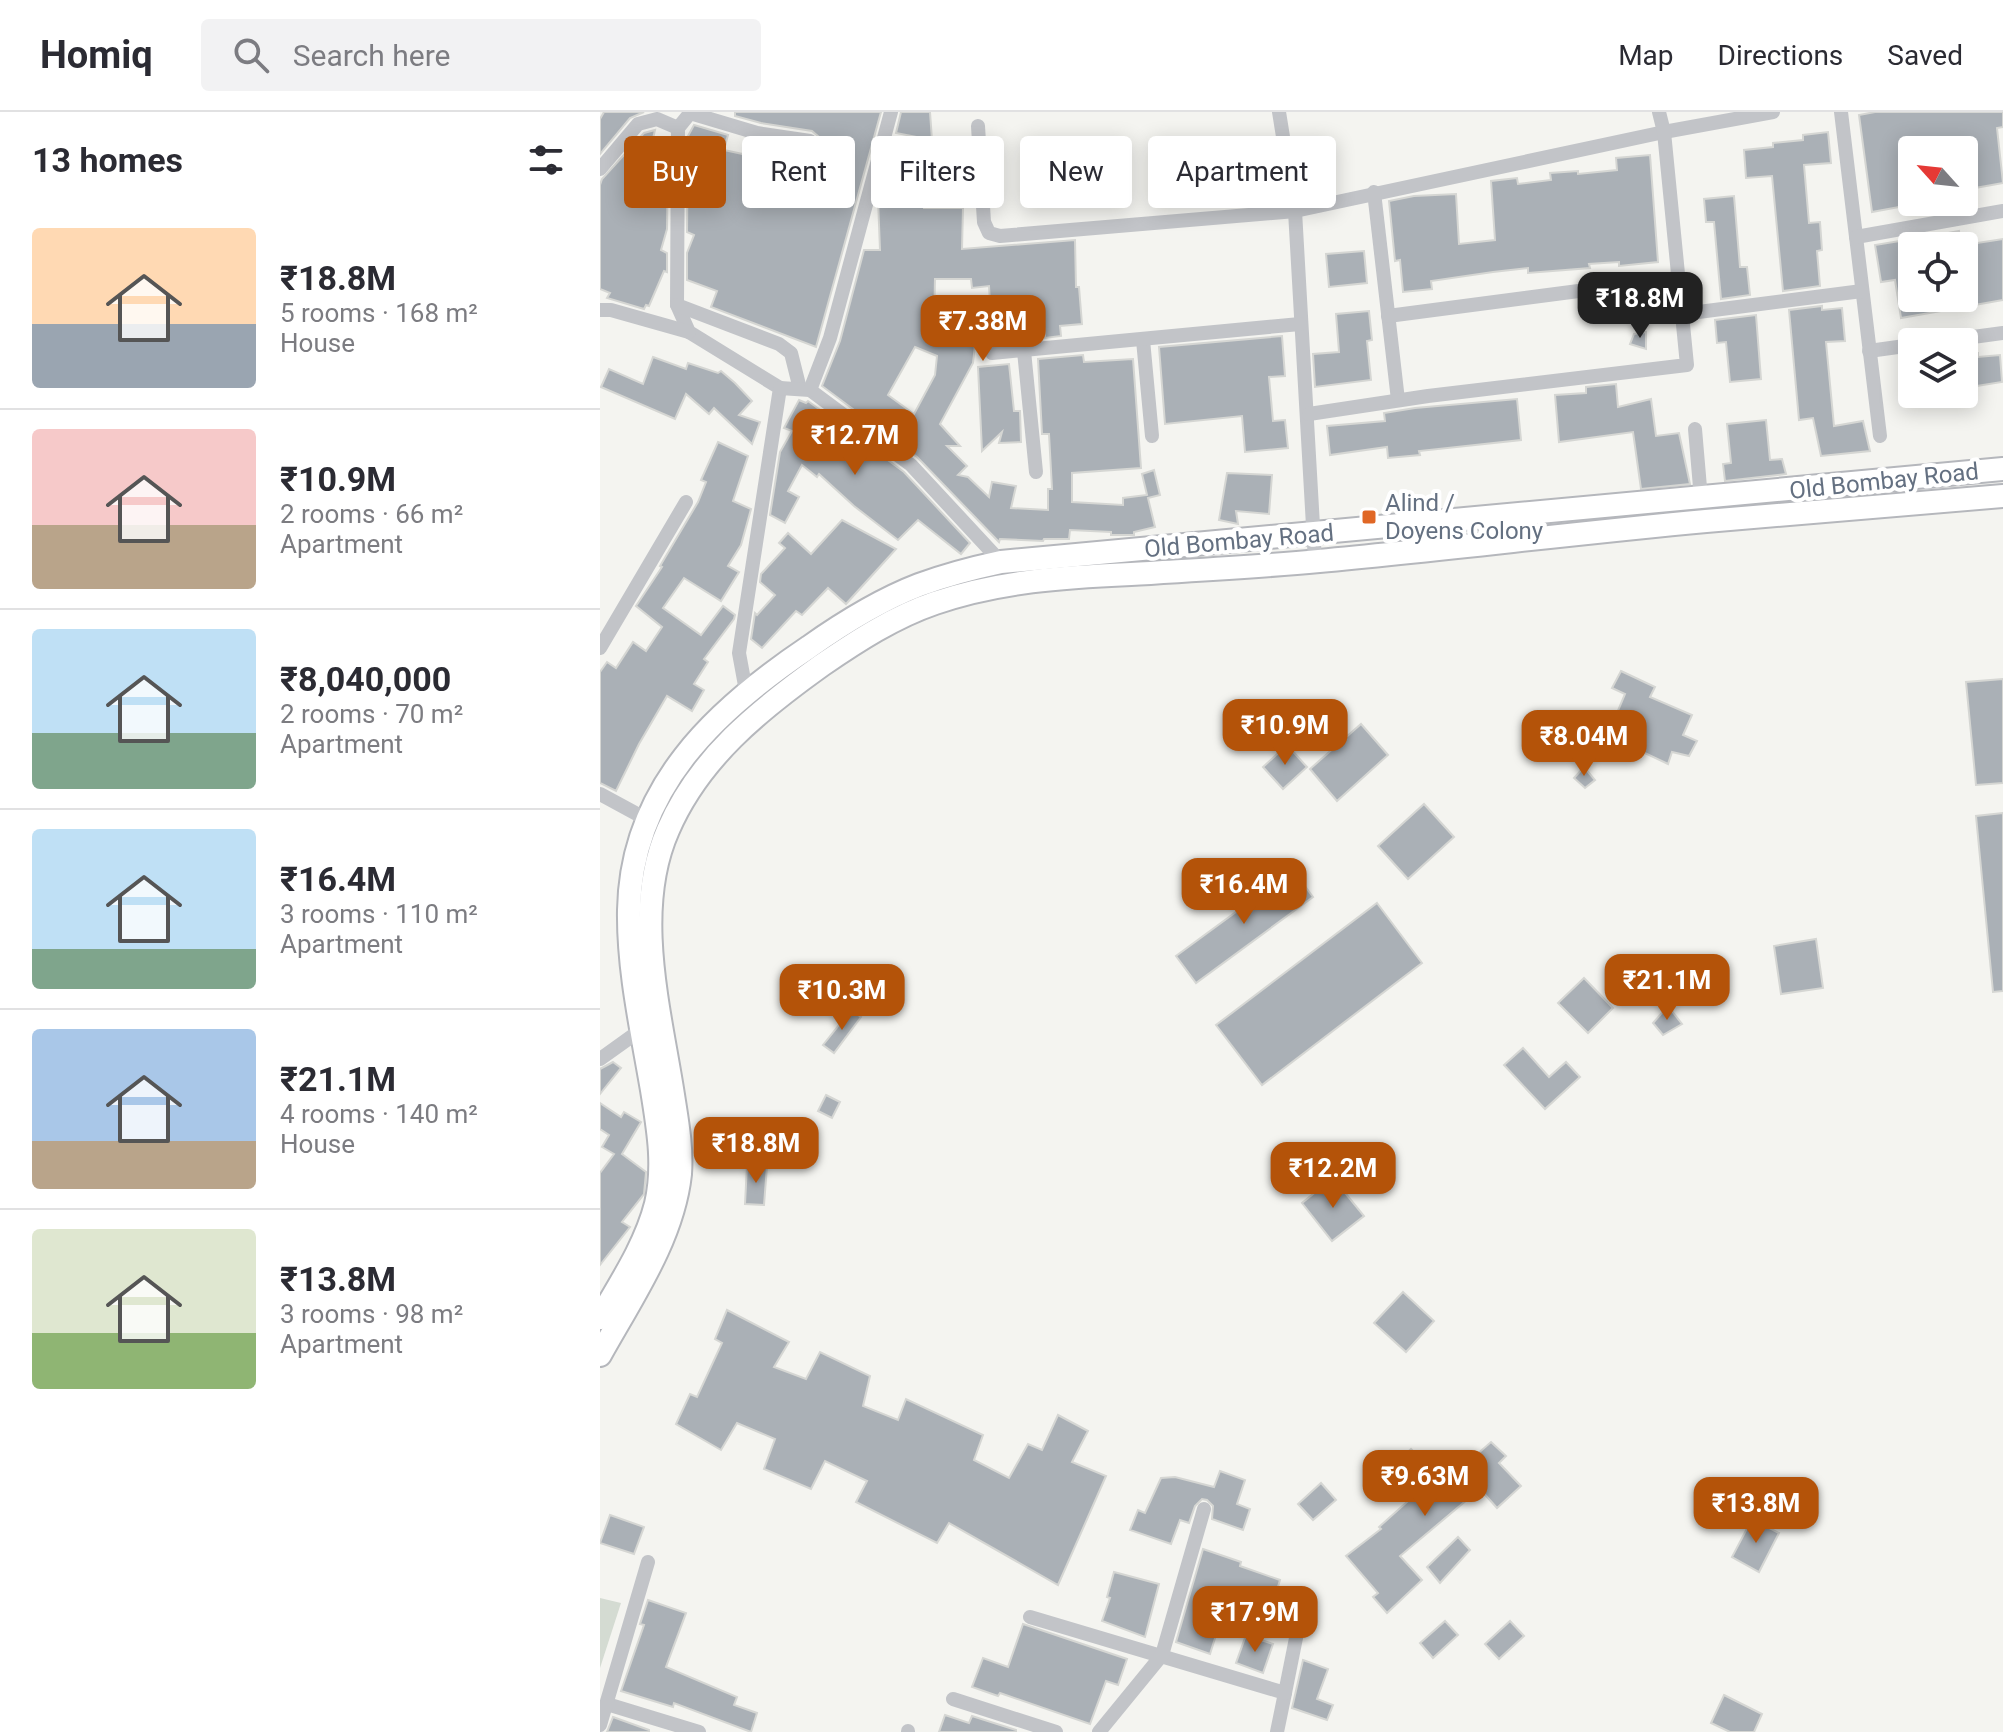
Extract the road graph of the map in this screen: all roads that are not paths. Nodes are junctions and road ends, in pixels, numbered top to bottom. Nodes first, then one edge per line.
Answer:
1 (690, 112) edge
2 (891, 112) edge
3 (1279, 112) edge
4 (1659, 112) edge
5 (1773, 112) edge
6 (1841, 112) edge
7 (657, 116) edge
8 (978, 126) dead end
9 (678, 128) junction
10 (1664, 132) junction
11 (777, 136) edge
12 (600, 169) edge
13 (1374, 192) junction
14 (1295, 211) junction
15 (2003, 211) edge
16 (1856, 237) junction
17 (1678, 278) junction
18 (1862, 291) junction
19 (677, 305) junction
20 (600, 310) edge
21 (1683, 314) junction
22 (1388, 316) junction
23 (1300, 324) junction
24 (689, 332) junction
25 (2003, 333) edge
26 (1978, 336) edge
27 (1143, 340) junction
28 (1898, 347) edge
29 (1024, 351) junction
30 (1869, 351) junction
31 (992, 353) dead end
32 (780, 388) junction
33 (805, 390) junction
34 (1398, 400) junction
35 (1309, 414) junction
36 (1695, 429) dead end
37 (1152, 436) dead end
38 (1880, 436) dead end
39 (2003, 469) edge
40 (1036, 472) dead end
41 (2003, 496) edge
42 (1701, 499) junction
43 (686, 502) dead end
44 (1313, 534) junction
45 (1315, 561) junction
46 (1001, 562) junction
47 (600, 648) edge
48 (746, 691) junction
49 (600, 794) edge
50 (648, 820) junction
51 (642, 1029) junction
52 (600, 1059) edge
53 (600, 1318) edge
54 (600, 1355) edge
55 (1204, 1509) dead end
56 (648, 1562) dead end
57 (1030, 1617) dead end
58 (1298, 1628) dead end
59 (1162, 1655) junction
60 (1285, 1693) junction
61 (953, 1699) dead end
62 (607, 1704) junction
63 (600, 1725) edge
64 (699, 1732) edge
65 (1056, 1732) edge
66 (1099, 1732) edge
67 (1277, 1732) edge

1 - 9 street
1 - 11 street
2 - 33 street
3 - 14 street
4 - 10 street
5 - 10 street
6 - 16 street
7 - 9 street
7 - 12 street
8 - 14 street
9 - 19 street
10 - 13 street
10 - 17 street
13 - 14 street
13 - 22 street
14 - 23 street
15 - 16 street
16 - 18 street
17 - 21 street
17 - 22 street
18 - 21 street
18 - 30 street
19 - 24 street
19 - 33 street
20 - 24 street
21 - 34 street
22 - 34 street
23 - 27 street
23 - 35 street
24 - 32 street
25 - 26 street
27 - 29 street
27 - 37 street
28 - 30 street
29 - 31 street
29 - 40 street
30 - 38 street
32 - 33 street
32 - 48 street
33 - 46 street
34 - 35 street
35 - 44 street
36 - 42 street
39 - 42 main road, Old Bombay Road
41 - 45 main road, Old Bombay Road
42 - 44 main road, Old Bombay Road
43 - 47 street
44 - 45 street
44 - 46 main road, Old Bombay Road
45 - 54 main road, Old Bombay Road
46 - 48 main road, Old Bombay Road
48 - 50 main road, Old Bombay Road
49 - 50 street
50 - 51 main road, Old Bombay Road
51 - 52 street
51 - 53 main road, Old Bombay Road
55 - 59 street
56 - 62 street
57 - 59 street
58 - 60 street
59 - 60 street
59 - 66 street
60 - 67 street
61 - 65 street
62 - 63 street
62 - 64 street

